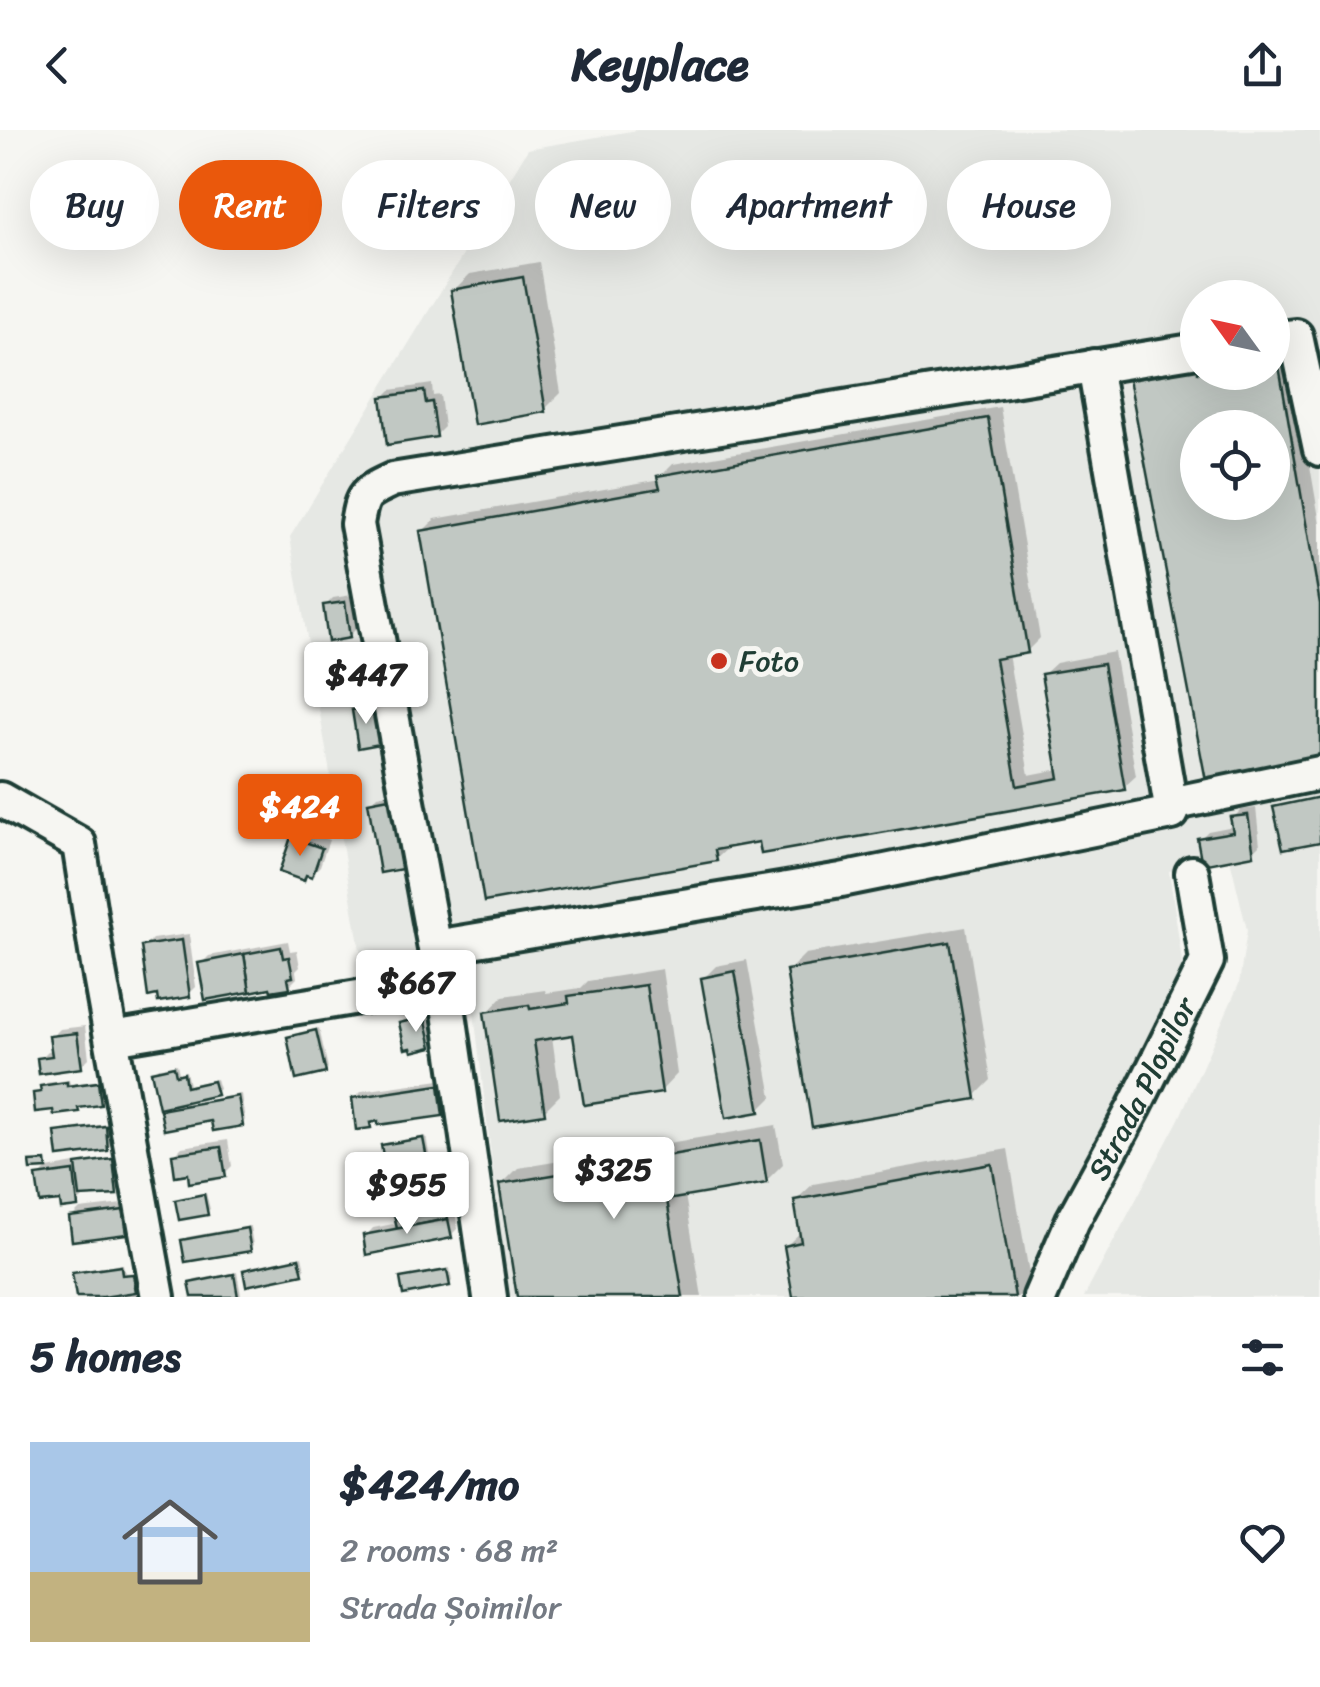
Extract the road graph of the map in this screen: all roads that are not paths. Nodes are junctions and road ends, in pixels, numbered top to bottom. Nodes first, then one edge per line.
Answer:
1 (1290, 337) edge
2 (1180, 353) edge
3 (1094, 366) junction
4 (1320, 448) edge
5 (1320, 773) edge
6 (0, 800) edge
7 (1170, 804) junction
8 (1192, 873) dead end
9 (434, 947) junction
10 (442, 987) junction
11 (112, 1038) junction
12 (158, 1297) edge
13 (490, 1297) edge
14 (1040, 1297) edge

1 - 4 street
2 - 3 street
3 - 7 street
3 - 9 street
5 - 7 street
6 - 11 street
7 - 9 street
8 - 14 street, Strada Plopilor
9 - 10 street
10 - 11 street
10 - 13 street
11 - 12 street

